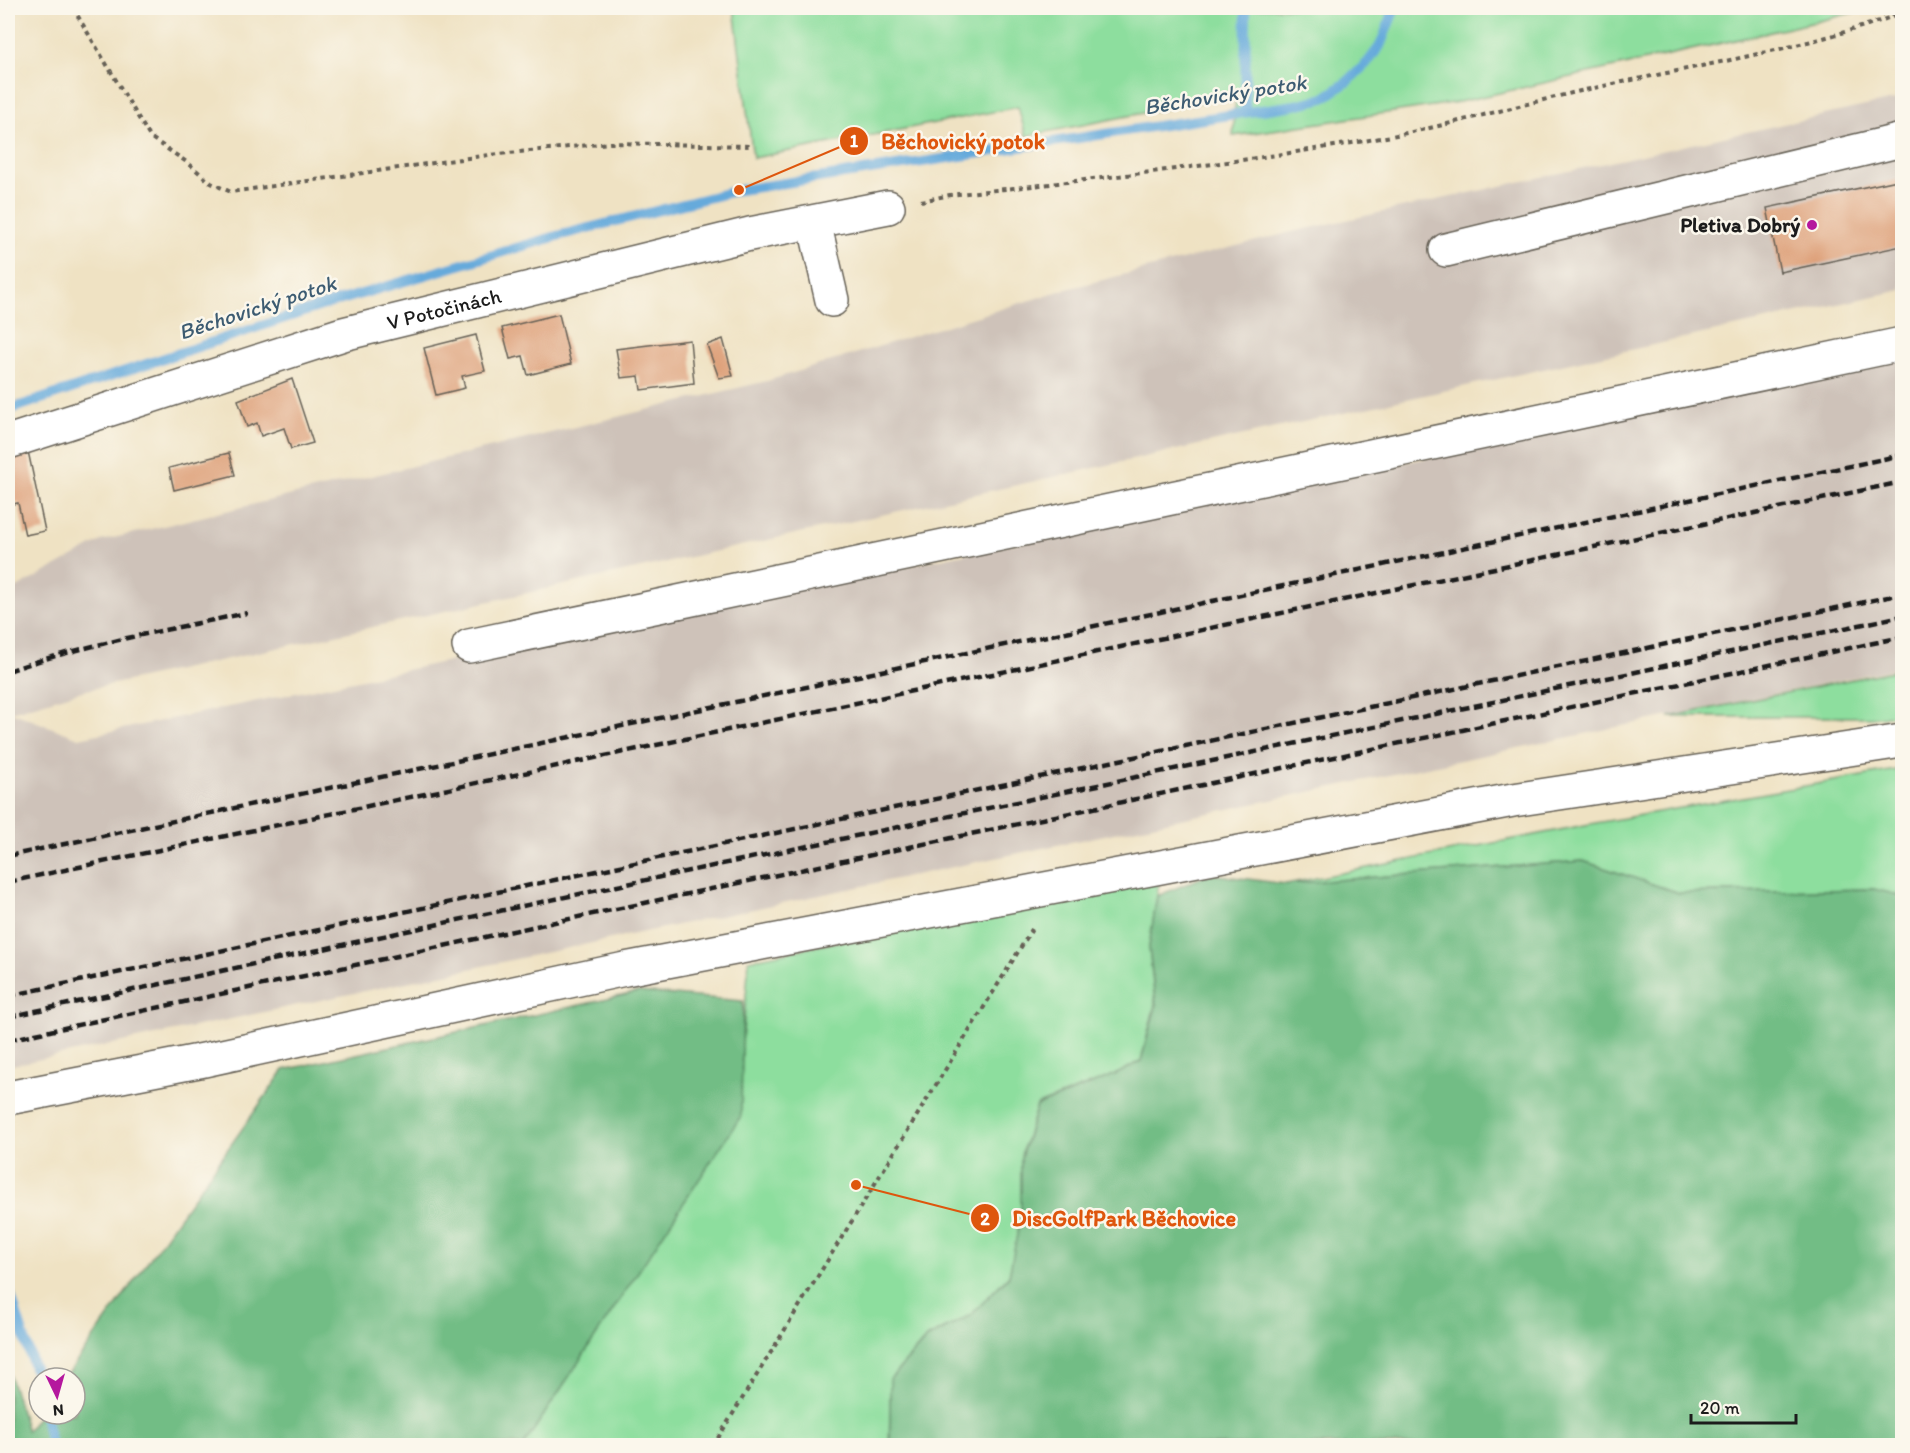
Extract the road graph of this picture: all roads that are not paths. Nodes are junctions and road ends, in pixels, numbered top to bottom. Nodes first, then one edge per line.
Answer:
1 (1902, 140) edge
2 (888, 207) road end
3 (813, 222) junction
4 (1446, 250) dead end
5 (832, 300) dead end
6 (1902, 344) edge
7 (8, 442) edge
8 (469, 646) dead end
9 (1902, 741) edge
10 (8, 1098) edge

1 - 4 street
2 - 3 street, V Potočinách
3 - 5 street
3 - 7 street, V Potočinách
6 - 8 street
9 - 10 street

